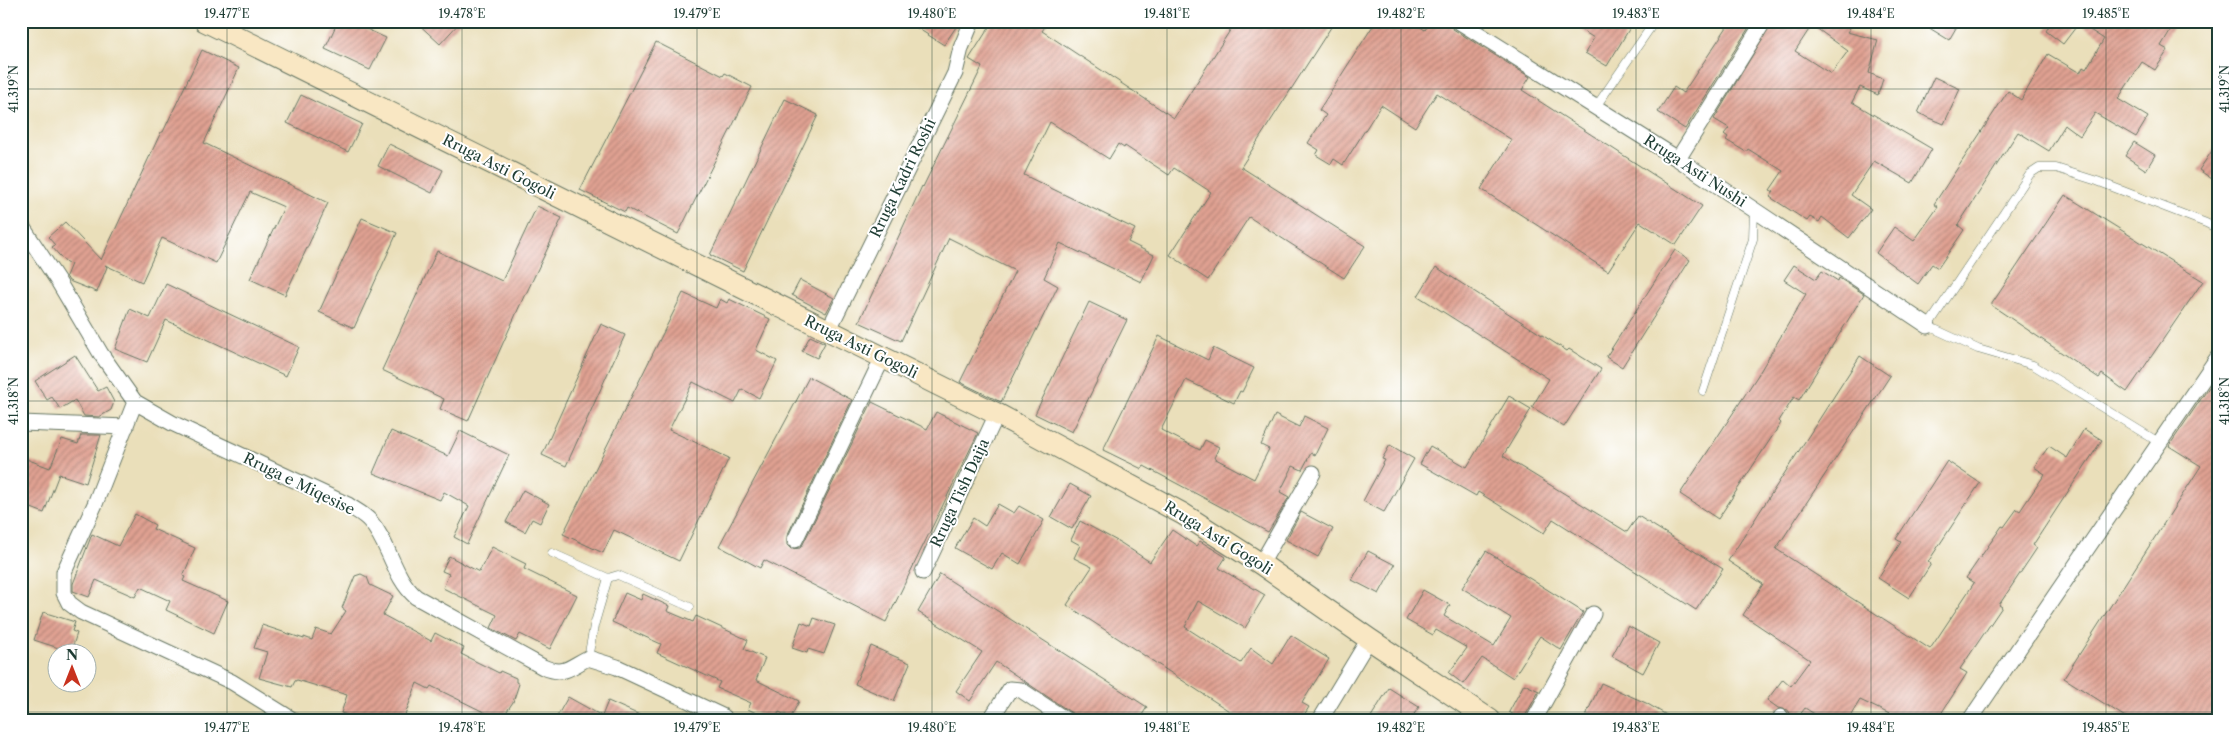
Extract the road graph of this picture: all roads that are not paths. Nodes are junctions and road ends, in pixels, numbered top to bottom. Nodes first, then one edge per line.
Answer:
1 (205, 21) edge
2 (972, 21) edge
3 (1458, 21) edge
4 (1655, 21) edge
5 (1764, 21) edge
6 (1595, 108) junction
7 (1678, 159) junction
8 (1754, 210) junction
9 (21, 226) edge
10 (2218, 229) edge
11 (1928, 326) junction
12 (828, 332) junction
13 (883, 357) junction
14 (2218, 357) edge
15 (1703, 391) dead end
16 (135, 402) junction
17 (997, 414) junction
18 (21, 423) edge
19 (126, 427) junction
20 (2160, 443) junction
21 (1313, 473) dead end
22 (795, 540) dead end
23 (552, 553) dead end
24 (1260, 564) junction
25 (923, 572) dead end
26 (608, 578) junction
27 (690, 608) dead end
28 (1593, 614) dead end
29 (1369, 639) junction
30 (588, 658) junction
31 (724, 717) dead end
32 (293, 720) edge
33 (990, 720) edge
34 (1066, 720) edge
35 (1320, 720) edge
36 (1490, 720) edge
37 (1534, 720) edge
38 (1970, 720) edge

1 - 12 street, Rruga Asti Gogoli
2 - 12 street, Rruga Kadri Roshi
3 - 6 street, Rruga Asti Nushi
4 - 6 lane
5 - 7 street
6 - 7 street, Rruga Asti Nushi
7 - 8 street, Rruga Asti Nushi
8 - 11 street, Rruga Asti Nushi
8 - 15 lane
9 - 16 street, Rruga e Miqesise
10 - 11 lane
11 - 20 lane
12 - 13 street, Rruga Asti Gogoli
13 - 17 street, Rruga Asti Gogoli
13 - 22 street
14 - 20 street
16 - 19 street
16 - 30 street, Rruga e Miqesise
17 - 24 street, Rruga Asti Gogoli
17 - 25 street, Rruga Tish Daija
18 - 19 street
19 - 32 street
20 - 38 street
21 - 24 street
23 - 26 lane
24 - 29 street, Rruga Asti Gogoli
26 - 27 lane
26 - 30 lane
28 - 37 street
29 - 35 street
29 - 36 street, Rruga Asti Gogoli
30 - 31 street
33 - 34 street

